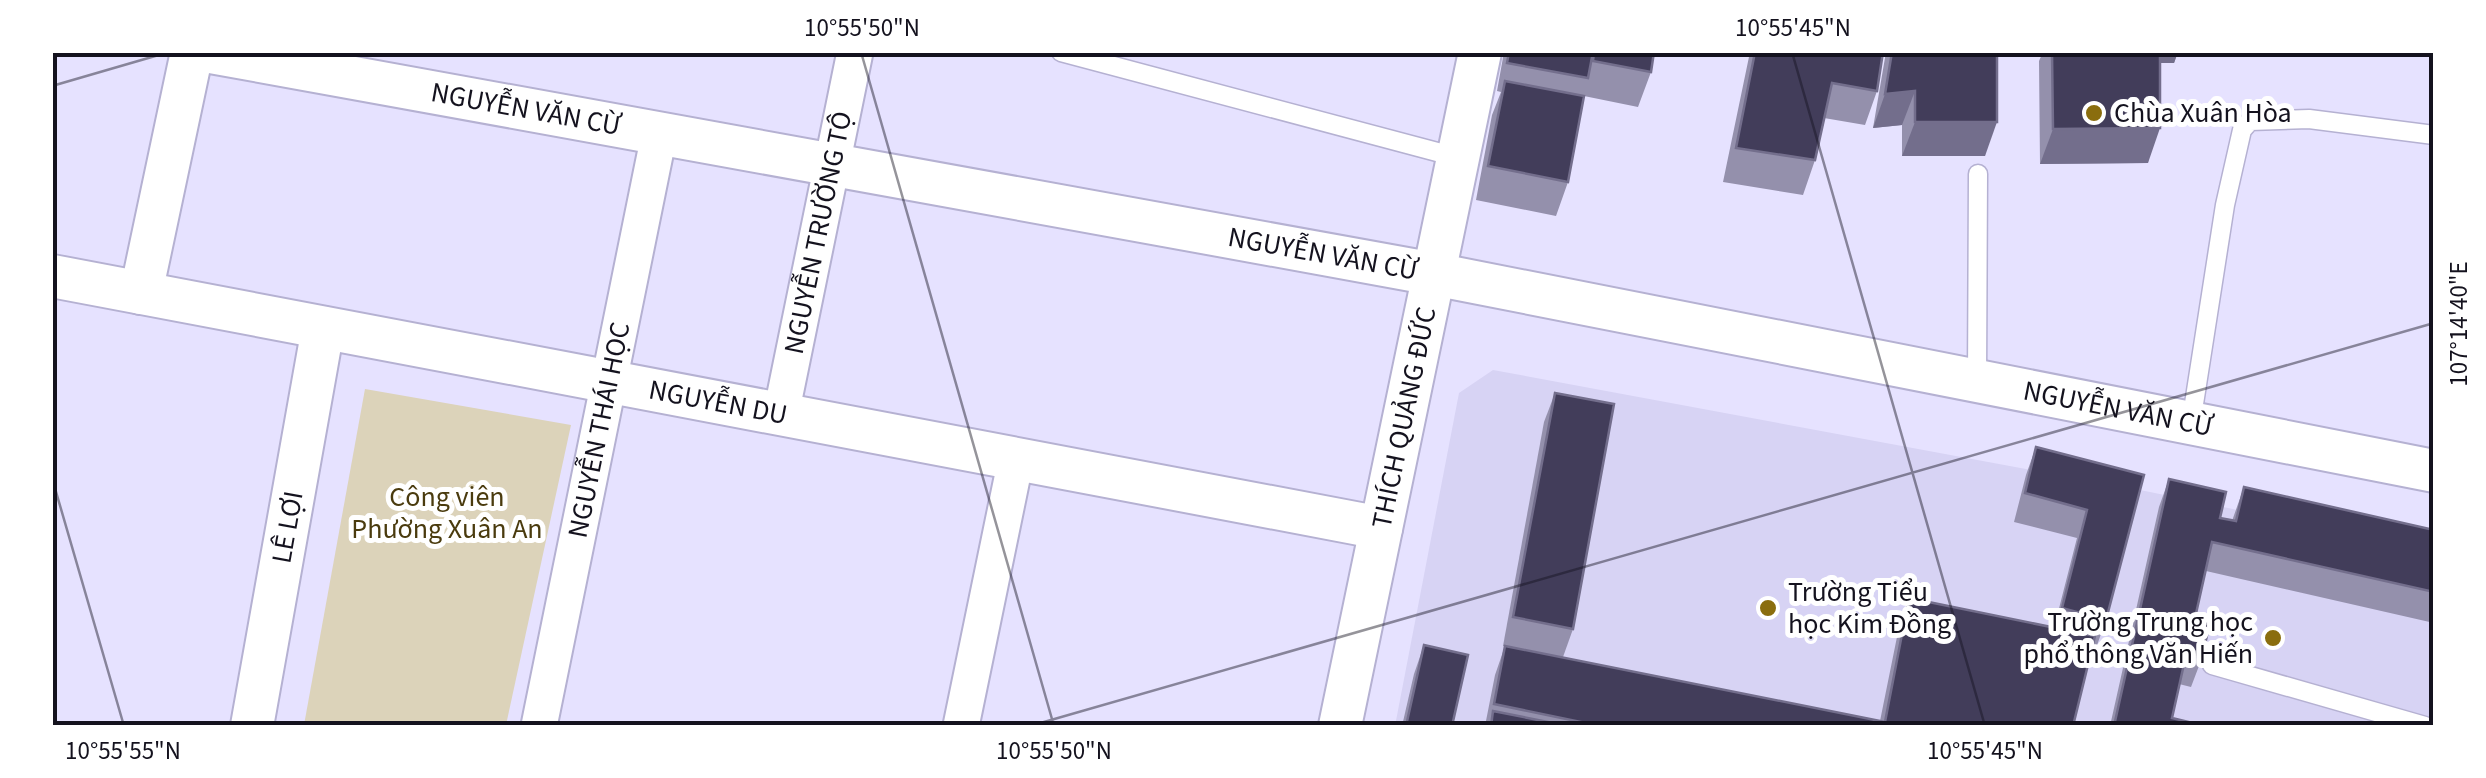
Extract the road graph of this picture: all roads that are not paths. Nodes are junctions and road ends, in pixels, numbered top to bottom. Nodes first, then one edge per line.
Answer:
1 (192, 52) edge
2 (211, 52) edge
3 (854, 52) edge
4 (1060, 52) edge
5 (1480, 52) edge
6 (660, 134) junction
7 (2434, 135) edge
8 (1458, 158) junction
9 (832, 165) junction
10 (1978, 174) dead end
11 (1434, 274) junction
12 (52, 276) edge
13 (141, 293) junction
14 (324, 328) junction
15 (1977, 381) junction
16 (609, 382) junction
17 (781, 414) junction
18 (2191, 423) junction
19 (1016, 459) junction
20 (2434, 471) edge
21 (1381, 528) junction
22 (2212, 665) dead end
23 (252, 726) edge
24 (539, 726) edge
25 (961, 726) edge
26 (1340, 726) edge
27 (2425, 726) edge

1 - 13 street
2 - 6 street, NGUYỄN VĂN CỪ
3 - 9 street, NGUYỄN TRƯỜNG TỘ
4 - 8 lane
5 - 8 street, THÍCH QUẢNG ĐỨC
6 - 9 street, NGUYỄN VĂN CỪ
6 - 16 street, NGUYỄN THÁI HỌC
7 - 18 lane
8 - 11 street, THÍCH QUẢNG ĐỨC
9 - 11 street, NGUYỄN VĂN CỪ
9 - 17 street, NGUYỄN TRƯỜNG TỘ
10 - 15 lane
11 - 15 street, NGUYỄN VĂN CỪ
11 - 21 street, THÍCH QUẢNG ĐỨC
12 - 13 street, NGUYỄN DU
13 - 14 street, NGUYỄN DU
14 - 16 street, NGUYỄN DU
14 - 23 street, LÊ LỢI
15 - 18 street, NGUYỄN VĂN CỪ
16 - 17 street, NGUYỄN DU
16 - 24 street, NGUYỄN THÁI HỌC
17 - 19 street, NGUYỄN DU
18 - 20 street, NGUYỄN VĂN CỪ
19 - 21 street, NGUYỄN DU
19 - 25 street
21 - 26 street, THÍCH QUẢNG ĐỨC
22 - 27 lane

